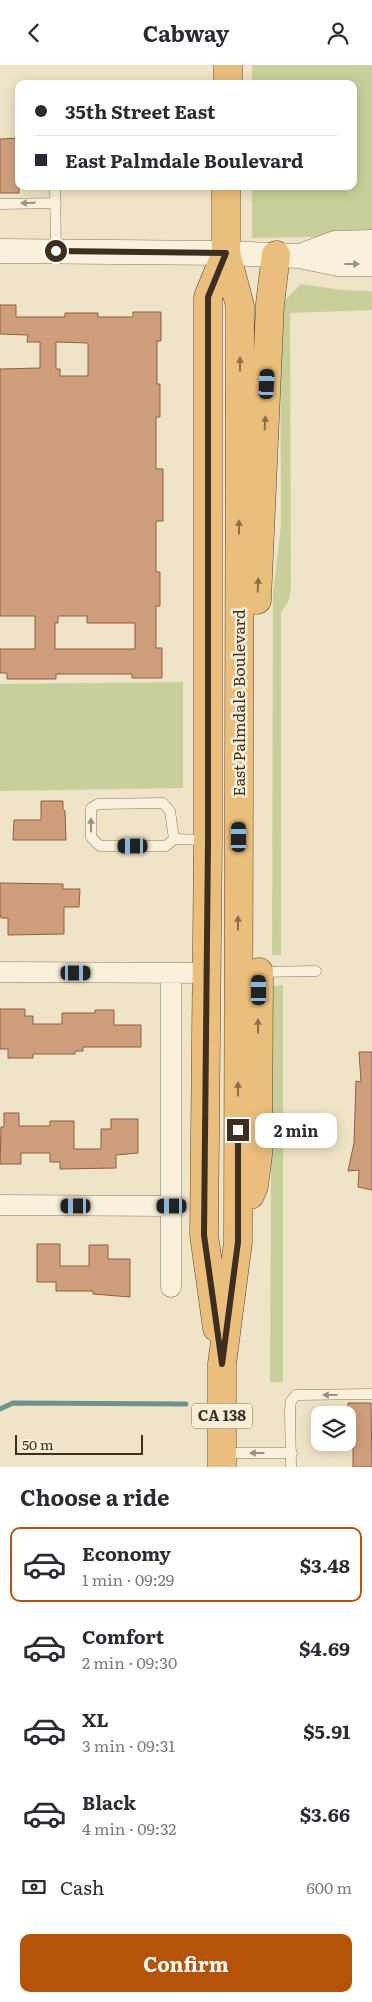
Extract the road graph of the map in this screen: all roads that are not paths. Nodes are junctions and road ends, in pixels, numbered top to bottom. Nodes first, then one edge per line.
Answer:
1 (228, 65) edge
2 (228, 80) edge
3 (56, 190) edge
4 (226, 190) edge
5 (0, 203) edge
6 (56, 203) junction
7 (372, 242) edge
8 (0, 251) edge
9 (56, 251) junction
10 (226, 253) junction
11 (287, 256) junction
12 (372, 264) edge
13 (239, 684) junction
14 (174, 839) junction
15 (208, 840) junction
16 (316, 971) dead end
17 (0, 972) edge
18 (248, 972) junction
19 (171, 973) junction
20 (207, 973) junction
21 (0, 1205) edge
22 (172, 1206) junction
23 (171, 1287) dead end
24 (222, 1364) junction
25 (372, 1395) edge
26 (292, 1453) junction
27 (222, 1460) edge
28 (291, 1467) edge

1 - 2 highway
3 - 6 lane
4 - 10 highway, East Palmdale Boulevard / CA 138
6 -> 5 lane
6 - 9 lane
7 - 11 street
8 - 9 street
9 - 10 street
10 - 11 street
13 -> 10 highway, East Palmdale Boulevard
10 - 15 highway, East Palmdale Boulevard / CA 138
11 -> 12 street
13 -> 11 highway
18 -> 13 highway, East Palmdale Boulevard
14 -> 14 lane
14 - 15 lane
15 - 20 highway, East Palmdale Boulevard / CA 138
16 - 18 lane
17 - 19 street
24 -> 18 highway, East Palmdale Boulevard
19 - 20 street
19 - 22 street
20 - 24 highway, East Palmdale Boulevard / CA 138
21 - 22 street
22 - 23 street
24 - 27 highway, East Palmdale Boulevard / CA 138
25 -> 26 lane
26 -> 27 lane
26 - 28 lane

